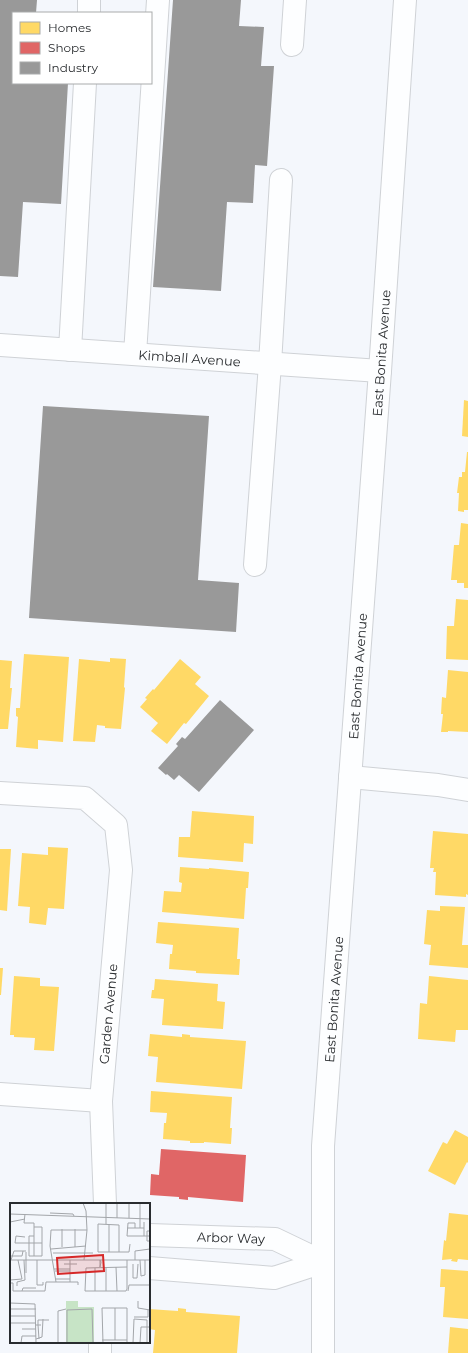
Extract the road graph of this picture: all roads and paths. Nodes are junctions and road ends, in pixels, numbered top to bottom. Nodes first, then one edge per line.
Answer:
1 (90, 0) edge
2 (158, 0) edge
3 (295, 0) edge
4 (405, 0) edge
5 (89, 12) edge
6 (292, 45) dead end
7 (85, 84) edge
8 (281, 180) dead end
9 (0, 345) edge
10 (70, 350) junction
11 (135, 354) junction
12 (270, 364) junction
13 (380, 371) junction
14 (255, 565) dead end
15 (350, 777) junction
16 (468, 790) edge
17 (0, 793) edge
18 (0, 1094) edge
19 (101, 1101) junction
20 (105, 1203) edge
21 (150, 1234) edge
22 (323, 1262) junction
23 (150, 1268) edge
24 (324, 1353) edge

1 - 5 street
2 - 11 street
3 - 6 street
4 - 13 street, East Bonita Avenue
7 - 10 street
8 - 12 street
9 - 10 street, Kimball Avenue
10 - 11 street, Kimball Avenue
11 - 12 street, Kimball Avenue
12 - 13 street, Kimball Avenue
12 - 14 street
13 - 15 street, East Bonita Avenue
15 - 16 street
15 - 22 street, East Bonita Avenue
17 - 19 street, Garden Avenue
18 - 19 street
19 - 20 street, Garden Avenue
21 - 22 street, Arbor Way
22 - 23 street
22 - 24 street, East Bonita Avenue

